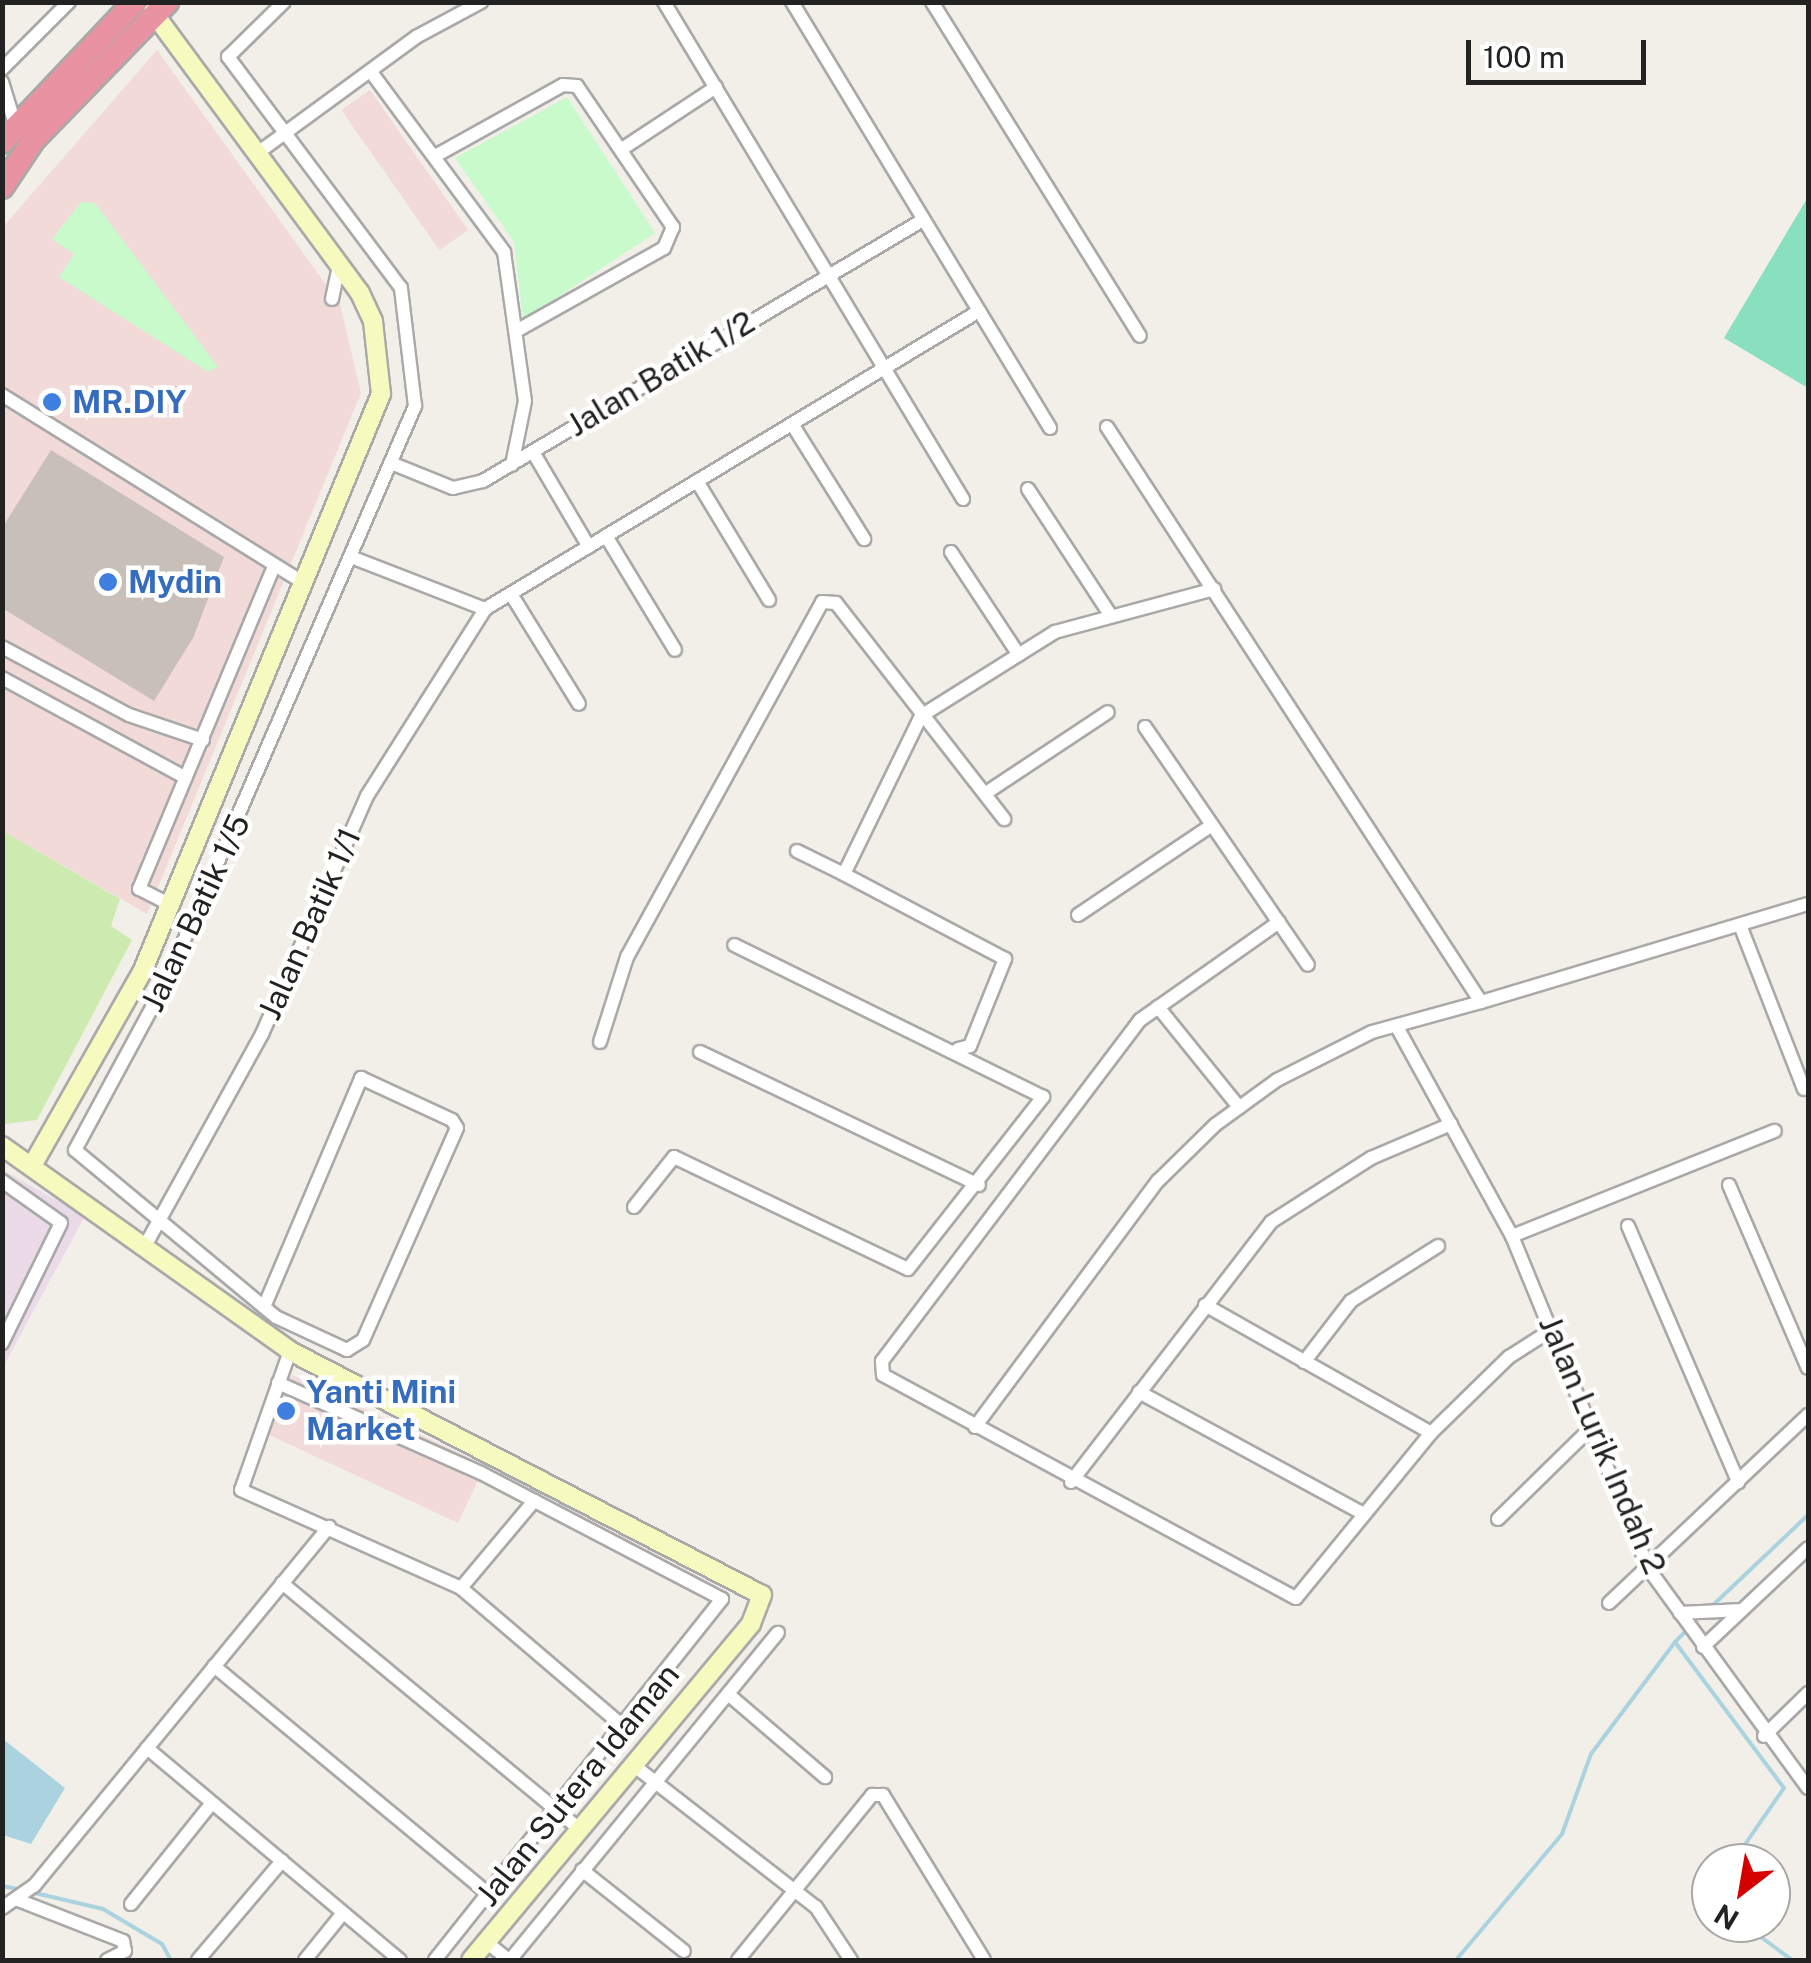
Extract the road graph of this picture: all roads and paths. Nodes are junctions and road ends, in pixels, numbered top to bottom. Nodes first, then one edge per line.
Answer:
1 (68, 2) edge
2 (284, 2) edge
3 (481, 2) edge
4 (664, 2) edge
5 (792, 2) edge
6 (932, 2) edge
7 (151, 6) edge
8 (2, 69) edge
9 (371, 72) junction
10 (2, 82) edge
11 (716, 87) junction
12 (9, 133) edge
13 (283, 134) junction
14 (625, 146) junction
15 (259, 152) junction
16 (437, 155) junction
17 (2, 187) edge
18 (923, 220) junction
19 (339, 265) junction
20 (828, 274) junction
21 (332, 299) dead end
22 (979, 311) junction
23 (516, 331) junction
24 (1140, 336) dead end
25 (885, 368) junction
26 (2, 395) edge
27 (792, 424) junction
28 (1050, 428) dead end
29 (1107, 428) dead end
30 (532, 452) junction
31 (392, 463) junction
32 (512, 465) junction
33 (697, 481) junction
34 (1028, 489) dead end
35 (963, 498) dead end
36 (606, 536) junction
37 (864, 539) dead end
38 (588, 547) junction
39 (950, 552) dead end
40 (351, 557) junction
41 (274, 567) junction
42 (304, 583) junction
43 (1214, 588) junction
44 (511, 594) junction
45 (769, 600) dead end
46 (486, 609) junction
47 (1109, 612) junction
48 (2, 648) edge
49 (675, 650) dead end
50 (1019, 655) junction
51 (2, 678) edge
52 (579, 704) dead end
53 (1108, 712) dead end
54 (130, 715) junction
55 (921, 716) junction
56 (1145, 727) dead end
57 (114, 740) junction
58 (203, 740) junction
59 (186, 778) junction
60 (986, 794) junction
61 (1004, 820) dead end
62 (1212, 825) junction
63 (796, 851) dead end
64 (844, 874) junction
65 (1808, 904) edge
66 (171, 906) junction
67 (1078, 915) dead end
68 (1279, 922) junction
69 (1740, 925) junction
70 (734, 944) dead end
71 (1308, 965) dead end
72 (1482, 1002) junction
73 (1158, 1007) junction
74 (1397, 1027) junction
75 (600, 1042) dead end
76 (958, 1049) junction
77 (700, 1052) dead end
78 (1804, 1088) dead end
79 (1238, 1106) junction
80 (1451, 1124) junction
81 (1776, 1131) dead end
82 (2, 1146) edge
83 (33, 1164) junction
84 (2, 1180) edge
85 (978, 1185) junction
86 (1730, 1185) dead end
87 (634, 1208) dead end
88 (159, 1220) junction
89 (1628, 1226) dead end
90 (1512, 1236) junction
91 (146, 1246) junction
92 (1438, 1246) dead end
93 (1205, 1305) junction
94 (264, 1306) junction
95 (1553, 1329) junction
96 (2, 1342) edge
97 (290, 1351) junction
98 (1304, 1362) junction
99 (1808, 1368) edge
100 (278, 1383) junction
101 (1139, 1392) junction
102 (1808, 1415) edge
103 (1594, 1425) junction
104 (974, 1428) junction
105 (1431, 1433) junction
106 (1071, 1482) junction
107 (1738, 1482) junction
108 (534, 1502) junction
109 (1364, 1514) junction
110 (1498, 1520) dead end
111 (328, 1527) junction
112 (1808, 1548) edge
113 (1648, 1568) junction
114 (282, 1584) junction
115 (461, 1588) junction
116 (1609, 1602) dead end
117 (1744, 1609) junction
118 (1680, 1614) junction
119 (778, 1632) dead end
120 (1704, 1647) junction
121 (214, 1666) junction
122 (728, 1694) junction
123 (1808, 1694) edge
124 (625, 1728) junction
125 (1764, 1736) junction
126 (148, 1748) junction
127 (632, 1764) junction
128 (825, 1777) dead end
129 (656, 1782) junction
130 (1808, 1788) edge
131 (212, 1802) junction
132 (558, 1811) junction
133 (579, 1829) junction
134 (282, 1860) junction
135 (582, 1870) junction
136 (794, 1891) junction
137 (26, 1893) junction
138 (489, 1894) junction
139 (131, 1904) dead end
140 (2, 1908) edge
141 (343, 1913) junction
142 (486, 1942) junction
143 (684, 1951) dead end
144 (106, 1960) edge
145 (198, 1960) edge
146 (305, 1960) edge
147 (400, 1960) edge
148 (435, 1960) edge
149 (471, 1960) edge
150 (510, 1960) edge
151 (738, 1960) edge
152 (852, 1960) edge
153 (984, 1960) edge

1 - 8 street
2 - 13 street, Jalan Batik 1/5
3 - 9 street
4 - 11 street
5 - 18 street
6 - 24 street
7 - 12 highway
7 - 15 street
7 - 17 highway
9 - 13 street
9 - 16 street
10 - 12 street
11 - 14 street
11 - 20 street
13 - 15 street
13 - 31 street, Jalan Batik 1/5
14 - 16 street
14 - 23 street
15 - 19 street
16 - 23 street
18 - 20 street, Jalan Batik 1/2
18 - 22 street
19 - 21 street
19 - 42 street
20 - 25 street
20 - 30 street, Jalan Batik 1/2
22 - 25 street
22 - 28 street
23 - 32 street
25 - 27 street
25 - 35 street
26 - 41 street
27 - 33 street
27 - 37 street
29 - 43 street
30 - 32 street, Jalan Batik 1/2
30 - 38 street
31 - 32 street, Jalan Batik 1/2
31 - 40 street, Jalan Batik 1/5
33 - 36 street
33 - 45 street
34 - 47 street
36 - 38 street
36 - 49 street
38 - 44 street
39 - 50 street
40 - 46 street
40 - 88 street, Jalan Batik 1/5
41 - 42 street
41 - 58 street
42 - 66 street
43 - 47 street
43 - 72 street
44 - 46 street
44 - 52 street
46 - 88 street, Jalan Batik 1/1
47 - 50 street
48 - 54 street
50 - 55 street
51 - 57 street
53 - 60 street
54 - 57 street
54 - 58 street
55 - 60 street
55 - 64 street
55 - 75 street
56 - 62 street
57 - 59 street
58 - 59 street
59 - 66 street
60 - 61 street
62 - 67 street
62 - 68 street
63 - 64 street
64 - 76 street
65 - 69 street
66 - 83 street
68 - 71 street
68 - 73 street
69 - 72 street
69 - 78 street
70 - 76 street
72 - 74 street
73 - 79 street
73 - 104 street
74 - 79 street
74 - 80 street, Jalan Lurik Indah 2
76 - 85 street
77 - 85 street
79 - 104 street
80 - 90 street, Jalan Lurik Indah 2
80 - 93 street
81 - 90 street
82 - 83 street
83 - 91 street
84 - 96 street
85 - 87 street
86 - 99 street
88 - 91 street, Jalan Batik 1/1
88 - 94 street, Jalan Batik 1/5
89 - 107 street
90 - 95 street, Jalan Lurik Indah 2
91 - 97 street
92 - 98 street
93 - 98 street
93 - 101 street
94 - 94 street, Jalan Batik 1/5
95 - 103 street, Jalan Lurik Indah 2
95 - 105 street
97 - 100 street
97 - 127 street
98 - 105 street
100 - 108 street
100 - 111 street
101 - 106 street
101 - 109 street
102 - 107 street
103 - 110 street
103 - 113 street, Jalan Lurik Indah 2
104 - 106 street
105 - 109 street
106 - 109 street
107 - 113 street
108 - 115 street
108 - 124 street, Jalan Sutera Idaman
111 - 114 street
111 - 115 street
112 - 117 street
113 - 116 street
113 - 118 street, Jalan Lurik Indah 2
114 - 121 street
114 - 132 street
115 - 124 street
117 - 118 street
117 - 120 street
118 - 120 street, Jalan Lurik Indah 2
119 - 122 street
120 - 125 street, Jalan Lurik Indah 2
121 - 126 street
121 - 138 street
122 - 128 street
122 - 129 street
123 - 125 street
124 - 132 street, Jalan Sutera Idaman
125 - 130 street, Jalan Lurik Indah 2
126 - 131 street
126 - 137 street
127 - 129 street
127 - 133 street
129 - 135 street
129 - 136 street
131 - 134 street
131 - 139 street
132 - 133 street
132 - 138 street, Jalan Sutera Idaman
133 - 142 street
134 - 141 street
134 - 145 street
135 - 143 street
135 - 150 street
136 - 151 street
136 - 152 street
136 - 153 street
137 - 140 street
137 - 144 street
138 - 148 street, Jalan Sutera Idaman
141 - 146 street
141 - 147 street
142 - 149 street
142 - 150 street

